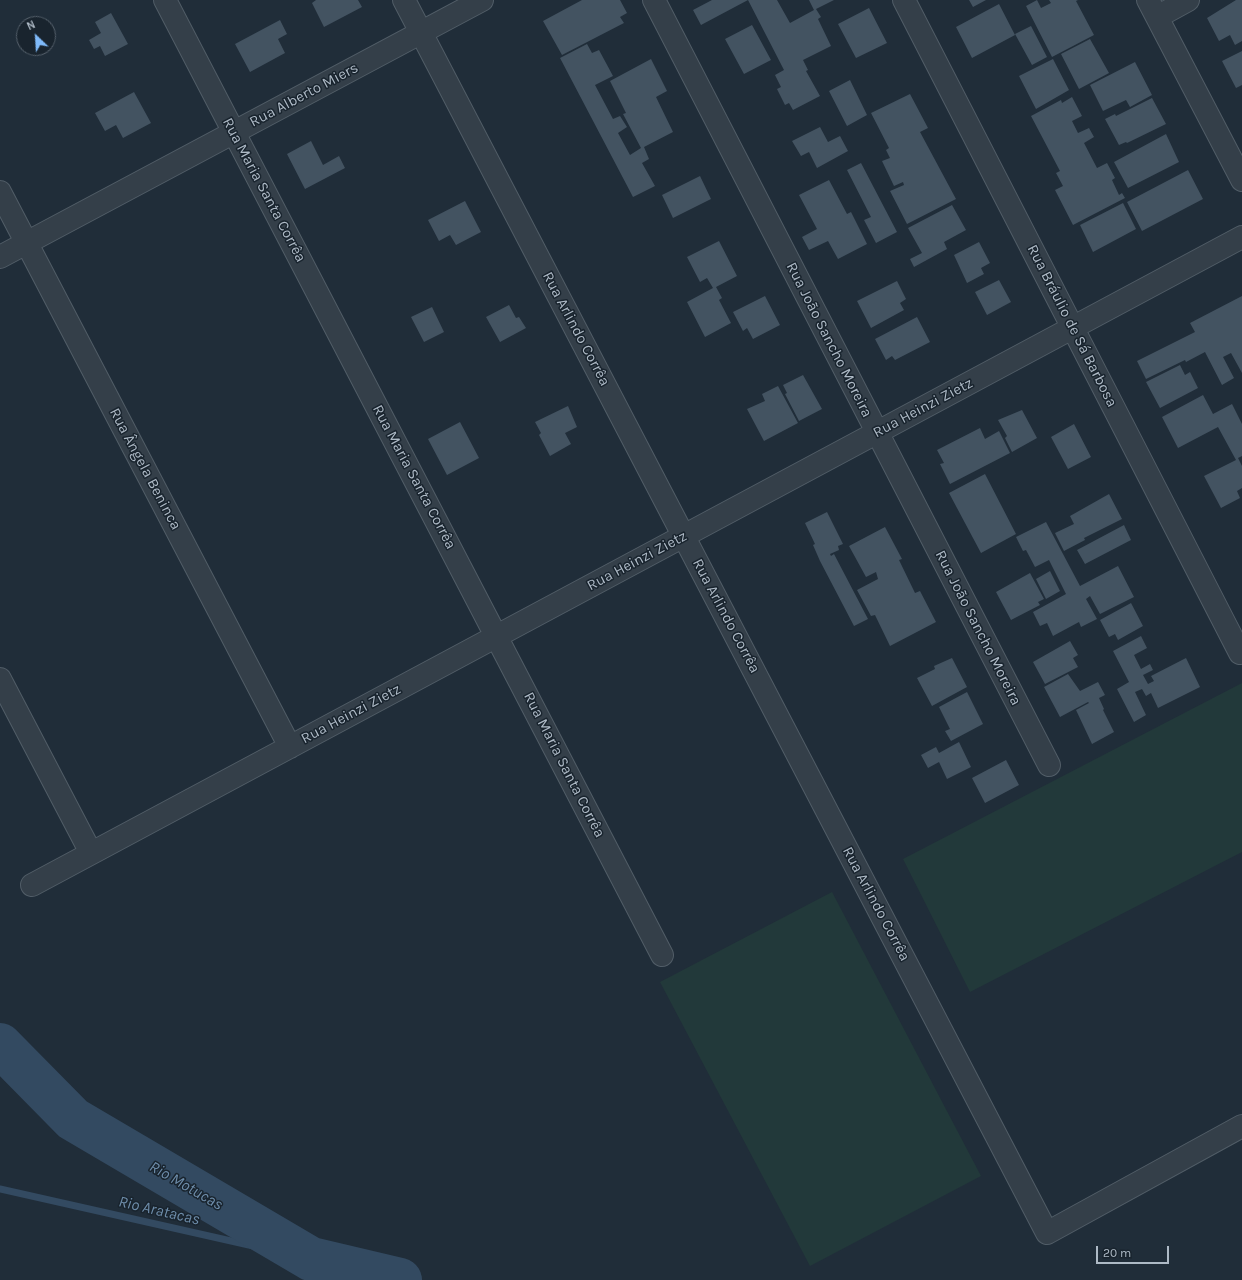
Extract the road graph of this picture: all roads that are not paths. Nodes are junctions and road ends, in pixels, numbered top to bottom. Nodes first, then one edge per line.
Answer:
1 (165, 0) edge
2 (404, 0) edge
3 (482, 0) edge
4 (654, 0) edge
5 (904, 0) edge
6 (1188, 0) edge
7 (1153, 9) edge
8 (421, 32) junction
9 (234, 132) junction
10 (1242, 180) edge
11 (0, 192) edge
12 (1242, 237) edge
13 (27, 243) junction
14 (0, 257) edge
15 (1073, 328) junction
16 (877, 433) junction
17 (684, 536) junction
18 (497, 636) junction
19 (1240, 653) dead end
20 (0, 679) edge
21 (290, 747) junction
22 (1048, 765) dead end
23 (91, 853) junction
24 (32, 885) dead end
25 (662, 955) dead end
26 (1242, 1126) edge

1 - 9 street, Rua Maria Santa Corrêa
2 - 8 street, Rua Arlindo Corrêa
3 - 8 street, Rua Alberto Miers
4 - 16 street, Rua João Sancho Moreira
5 - 15 street, Rua Bráulio de Sá Barbosa
6 - 7 street
7 - 10 street
8 - 9 street, Rua Alberto Miers
8 - 17 street, Rua Arlindo Corrêa
9 - 13 street, Rua Alberto Miers
9 - 18 street, Rua Maria Santa Corrêa
11 - 13 street, Rua Ângela Beninca
12 - 15 street, Rua Heinzi Zietz
13 - 14 street, Rua Alberto Miers
13 - 21 street, Rua Ângela Beninca
15 - 16 street, Rua Heinzi Zietz
15 - 19 street, Rua Bráulio de Sá Barbosa
16 - 17 street, Rua Heinzi Zietz
16 - 22 street, Rua João Sancho Moreira
17 - 18 street, Rua Heinzi Zietz
17 - 26 street, Rua Arlindo Corrêa
18 - 21 street, Rua Heinzi Zietz
18 - 25 street, Rua Maria Santa Corrêa
20 - 23 street
21 - 23 street, Rua Heinzi Zietz
23 - 24 street, Rua Heinzi Zietz

